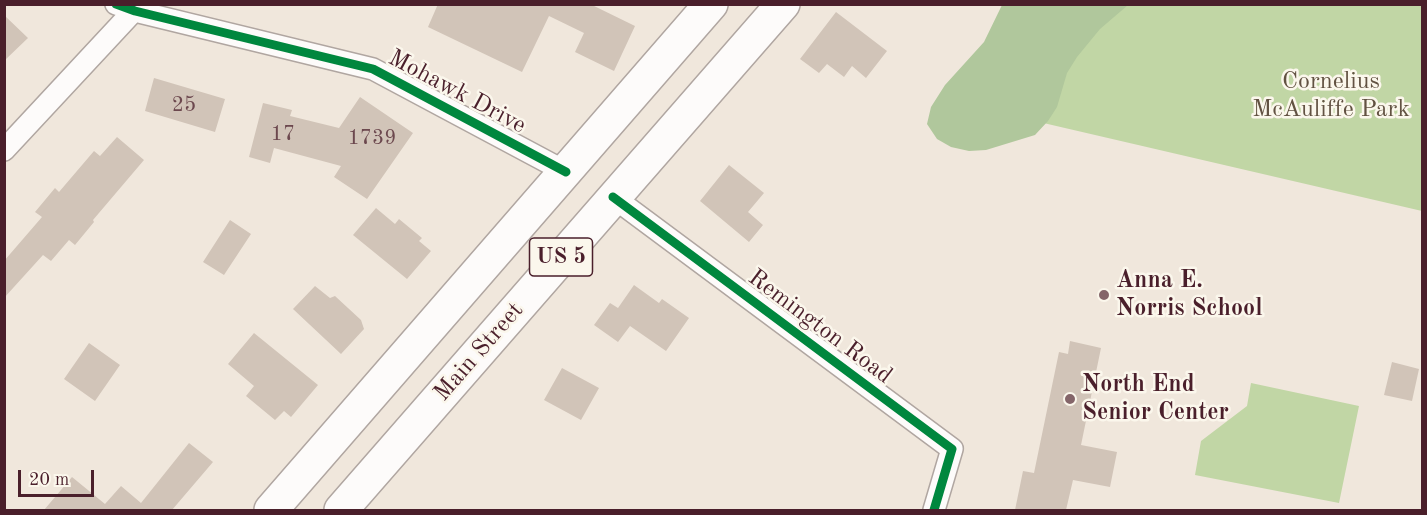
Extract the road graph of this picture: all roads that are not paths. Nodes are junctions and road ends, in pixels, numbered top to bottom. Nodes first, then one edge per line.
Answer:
1 (711, 4) edge
2 (783, 4) edge
3 (130, 7) edge
4 (4, 150) edge
5 (566, 171) junction
6 (613, 197) junction
7 (271, 510) edge
8 (341, 510) edge
9 (934, 510) edge

1 - 5 highway, US 5
2 - 6 highway, Main Street / US 5
3 - 4 street, Mohawk Drive
3 - 5 street, Mohawk Drive
5 - 7 highway, US 5
6 - 8 highway, Main Street / US 5
6 - 9 street, Remington Road

